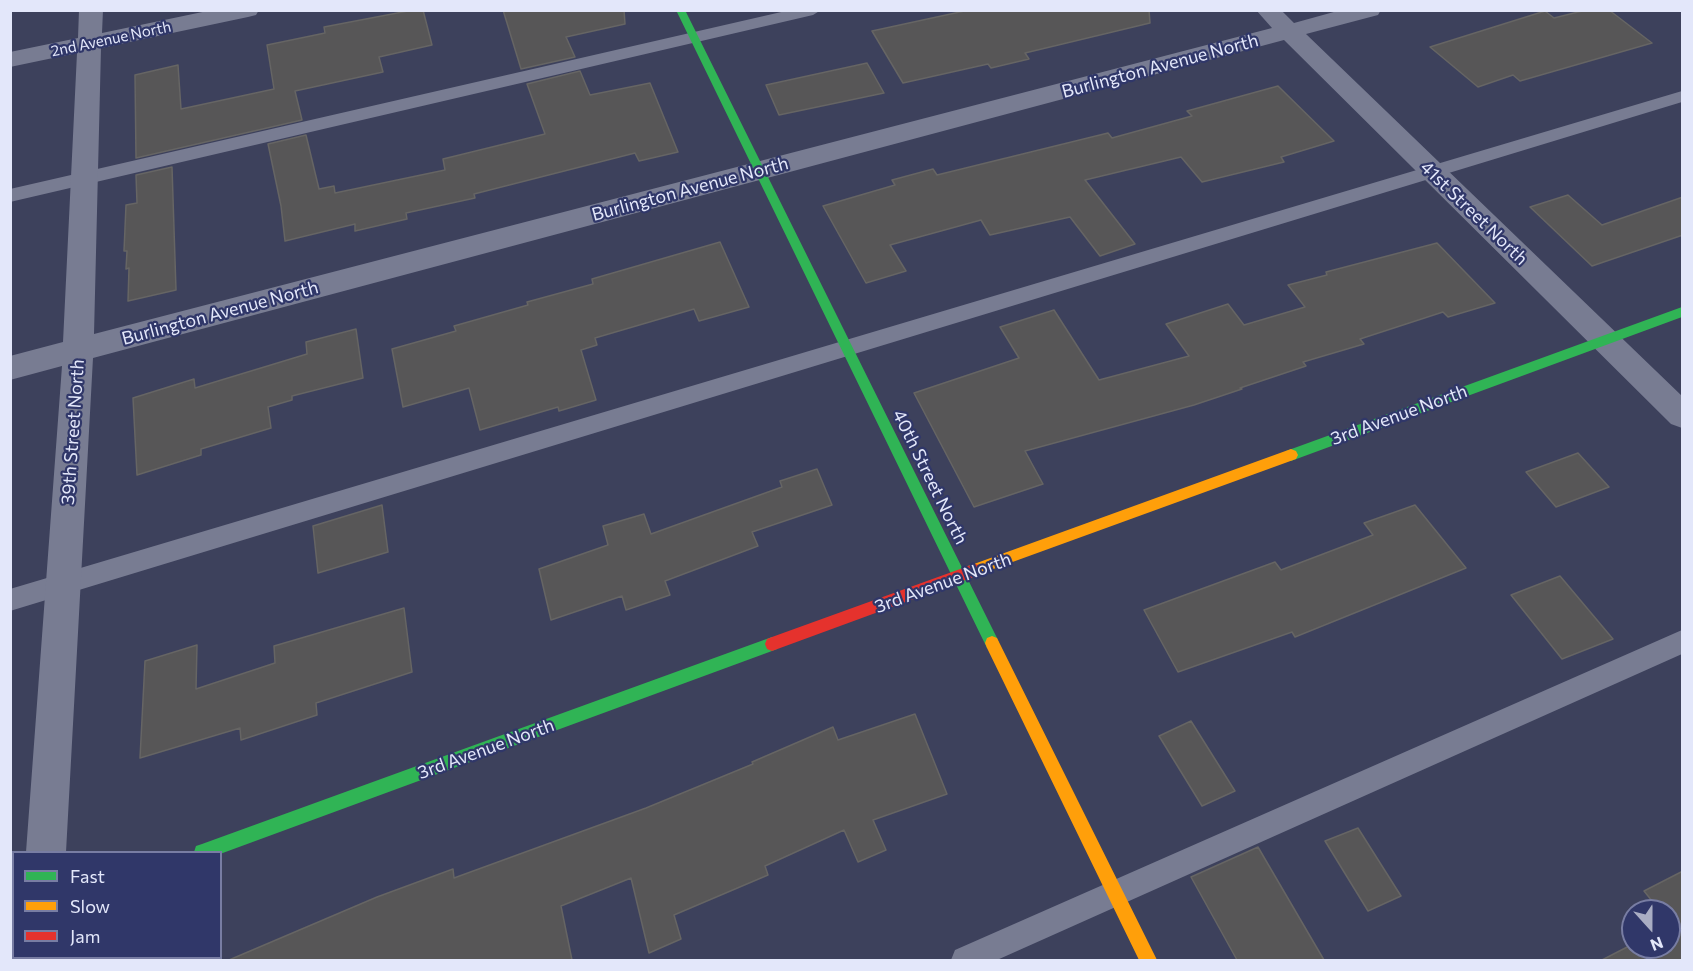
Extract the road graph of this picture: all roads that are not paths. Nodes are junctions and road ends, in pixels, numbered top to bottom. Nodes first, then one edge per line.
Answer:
1 (91, 10) edge
2 (248, 10) edge
3 (680, 10) edge
4 (813, 10) edge
5 (1267, 10) edge
6 (1370, 10) edge
7 (1289, 32) junction
8 (693, 38) junction
9 (90, 43) junction
10 (10, 60) edge
11 (1683, 96) edge
12 (758, 171) junction
13 (1432, 172) junction
14 (85, 179) junction
15 (10, 196) edge
16 (1683, 312) edge
17 (1604, 340) junction
18 (845, 346) junction
19 (78, 350) junction
20 (10, 368) edge
21 (1683, 415) edge
22 (959, 577) junction
23 (63, 584) junction
24 (10, 600) edge
25 (1683, 642) edge
26 (46, 851) edge
27 (205, 851) edge
28 (1115, 894) junction
29 (964, 960) edge
30 (1148, 960) edge

1 - 9 street, 39th Street North
2 - 9 street, 2nd Avenue North
3 - 8 street, 40th Street North
4 - 8 lane
5 - 7 street, 41st Street North
6 - 7 street, Burlington Avenue North
7 - 12 street, Burlington Avenue North
7 - 13 street, 41st Street North
8 - 12 street, 40th Street North
8 - 14 lane
9 - 10 street, 2nd Avenue North
9 - 14 street, 39th Street North
11 - 13 lane
12 - 18 street, 40th Street North
12 - 19 street, Burlington Avenue North
13 - 17 street, 41st Street North
13 - 18 lane
14 - 15 lane
14 - 19 street, 39th Street North
16 - 17 street, 3rd Avenue North
17 - 21 street, 41st Street North
17 - 22 street, 3rd Avenue North
18 - 22 street, 40th Street North
18 - 23 lane
19 - 20 street, Burlington Avenue North
19 - 23 street, 39th Street North
22 - 27 street, 3rd Avenue North
22 - 28 street, 40th Street North
23 - 24 lane
23 - 26 street, 39th Street North
25 - 28 lane
28 - 29 lane
28 - 30 street, 40th Street North

